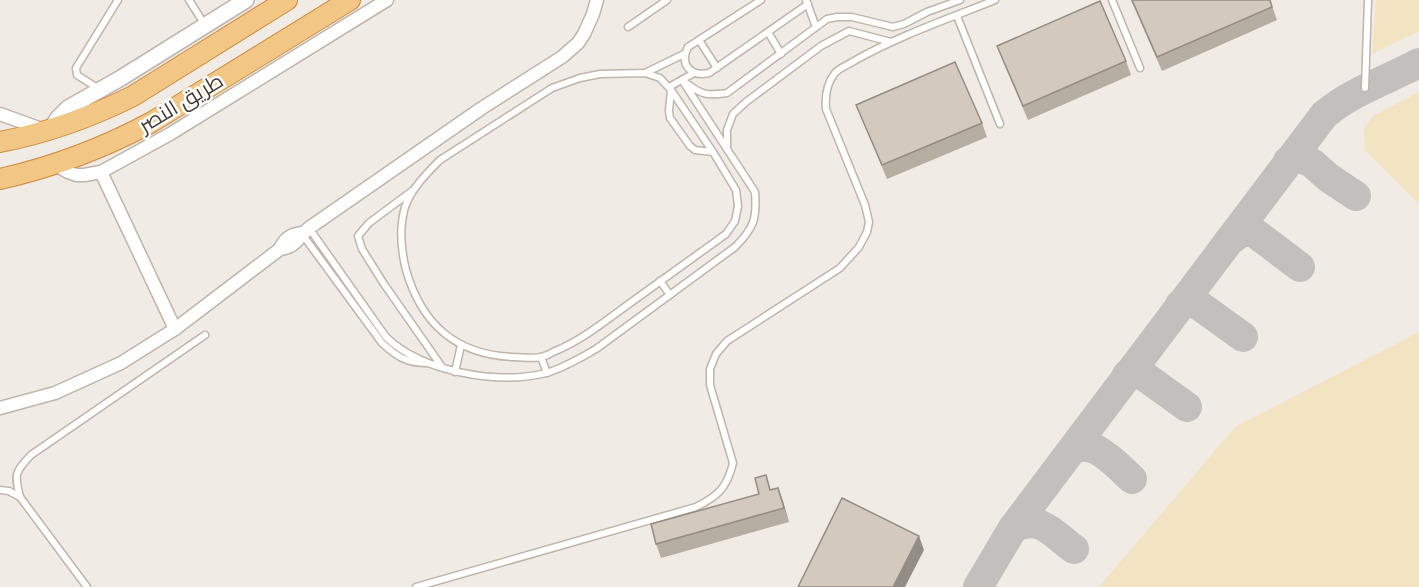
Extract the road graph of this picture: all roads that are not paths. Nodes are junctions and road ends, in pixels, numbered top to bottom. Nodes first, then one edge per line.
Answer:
1 (118, 0) edge
2 (189, 0) edge
3 (246, 0) edge
4 (287, 0) edge
5 (350, 0) edge
6 (387, 0) edge
7 (597, 0) edge
8 (667, 0) edge
9 (761, 0) edge
10 (960, 0) edge
11 (995, 0) edge
12 (1112, 0) edge
13 (1368, 0) edge
14 (807, 2) edge
15 (957, 16) junction
16 (206, 26) junction
17 (628, 27) dead end
18 (816, 27) junction
19 (768, 32) junction
20 (699, 40) junction
21 (891, 42) junction
22 (684, 54) junction
23 (781, 54) junction
24 (717, 68) junction
25 (1140, 68) dead end
26 (645, 73) junction
27 (694, 73) junction
28 (682, 80) junction
29 (1365, 88) dead end
30 (670, 89) junction
31 (100, 90) junction
32 (0, 114) edge
33 (1000, 124) dead end
34 (48, 130) junction
35 (0, 142) edge
36 (727, 148) junction
37 (713, 152) junction
38 (54, 164) junction
39 (738, 165) junction
40 (101, 172) junction
41 (725, 173) junction
42 (0, 179) edge
43 (415, 189) junction
44 (306, 231) junction
45 (660, 281) junction
46 (670, 295) junction
47 (175, 329) junction
48 (205, 335) dead end
49 (462, 345) junction
50 (541, 357) junction
51 (443, 368) junction
52 (455, 372) junction
53 (547, 373) junction
54 (0, 408) edge
55 (0, 490) edge
56 (20, 496) junction
57 (87, 587) edge
58 (416, 587) edge

1 - 31 lane
2 - 16 lane
3 - 16 street
4 - 34 highway, طريق النصر
5 - 38 highway, طريق النصر
6 - 40 street
7 - 44 street
8 - 17 lane
9 - 20 lane
10 - 18 lane
11 - 15 lane
12 - 25 lane
13 - 29 lane
14 - 18 lane
14 - 19 lane
15 - 21 lane
15 - 33 lane
16 - 31 street
18 - 23 lane
19 - 23 lane
19 - 24 lane
20 - 22 lane
20 - 24 lane
21 - 36 lane
21 - 58 lane
22 - 26 lane
22 - 27 lane
23 - 28 lane
24 - 27 lane
26 - 30 lane
26 - 43 lane
27 - 28 lane
28 - 30 lane
28 - 36 lane
30 - 37 lane
30 - 37 lane
31 - 34 street
32 - 34 street
34 - 35 highway, طريق النصر
36 - 39 lane
37 - 41 lane
38 - 40 street
38 - 42 highway, طريق النصر
39 - 41 lane
39 - 46 lane
40 - 47 street
41 - 45 lane
43 - 49 lane
43 - 51 lane
44 - 47 street
44 - 51 lane
45 - 46 lane
45 - 50 lane
46 - 53 lane
47 - 54 street
48 - 56 lane
49 - 50 lane
49 - 52 lane
50 - 53 lane
51 - 52 lane
52 - 53 lane
55 - 56 lane
56 - 57 lane

